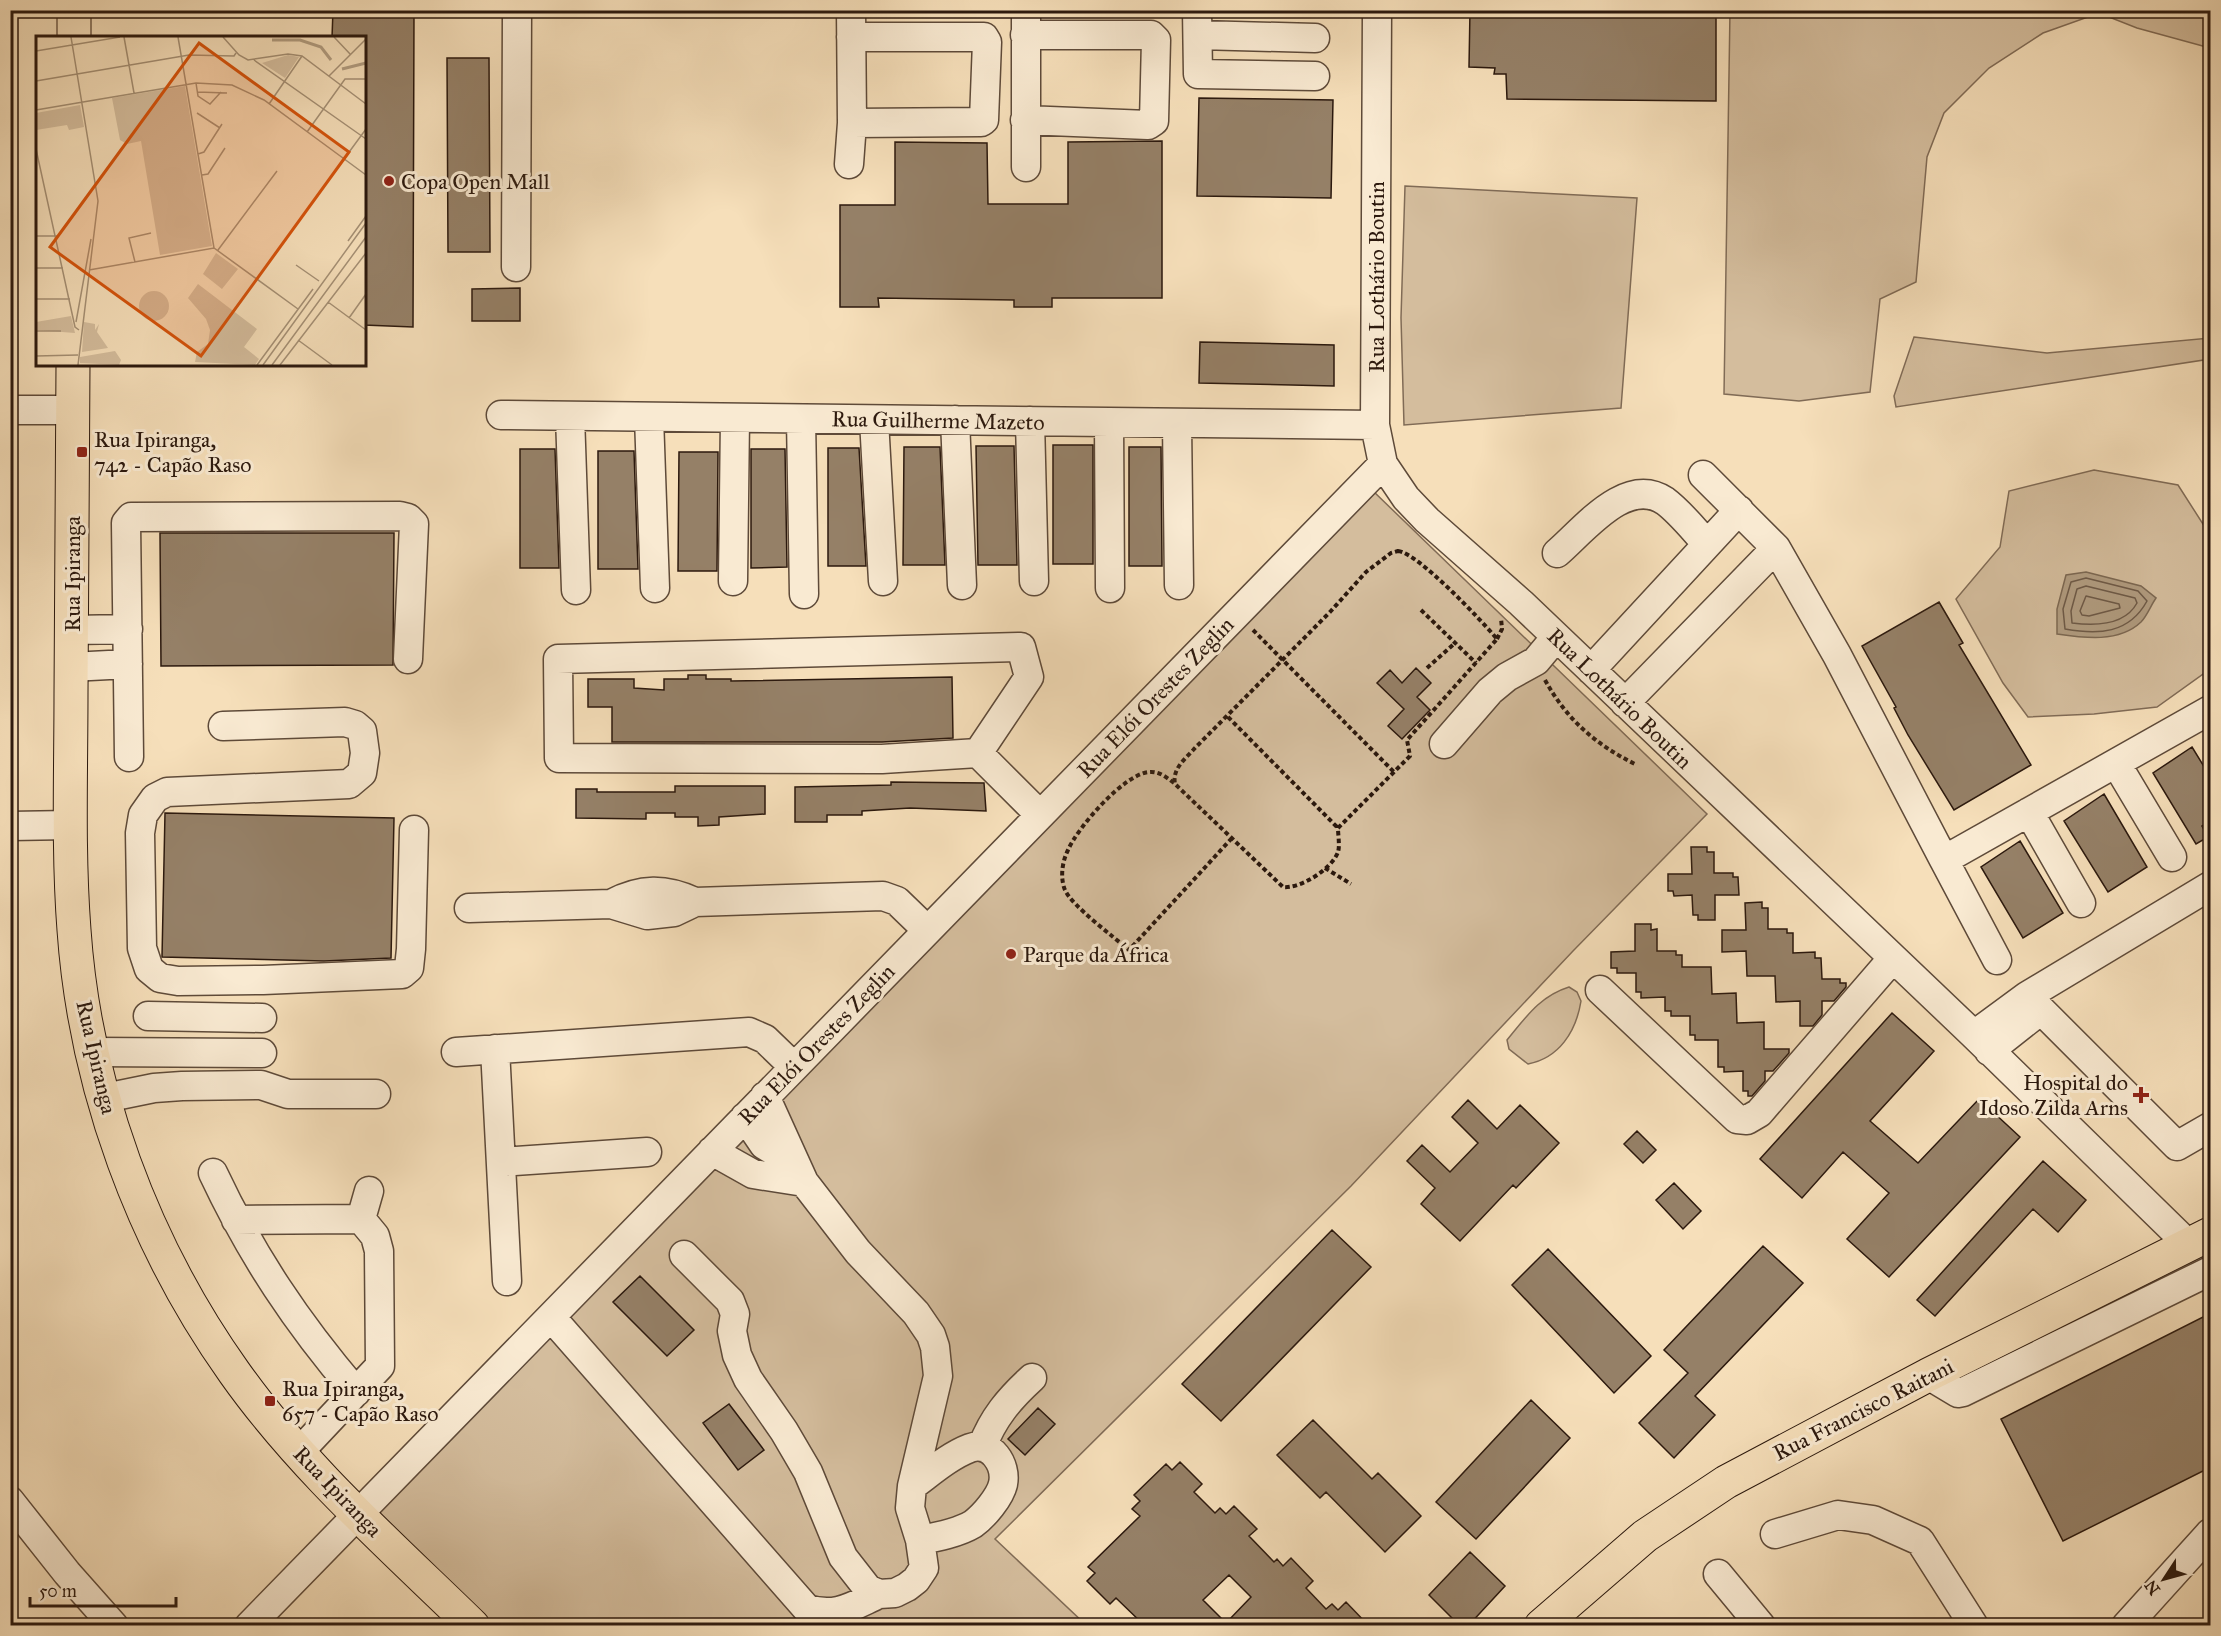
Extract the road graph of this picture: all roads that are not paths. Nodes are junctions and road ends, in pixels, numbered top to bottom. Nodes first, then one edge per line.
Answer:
1 (74, 10) edge
2 (517, 10) edge
3 (1377, 10) edge
4 (1026, 23) edge
5 (1198, 23) edge
6 (851, 24) edge
7 (74, 36) edge
8 (1315, 38) dead end
9 (1315, 76) dead end
10 (1025, 120) junction
11 (852, 123) junction
12 (849, 164) dead end
13 (1026, 167) dead end
14 (516, 267) dead end
15 (73, 366) edge
16 (10, 410) edge
17 (72, 410) junction
18 (501, 415) dead end
19 (570, 416) junction
20 (649, 417) junction
21 (735, 418) junction
22 (801, 419) junction
23 (874, 420) junction
24 (956, 420) junction
25 (1030, 421) junction
26 (1110, 422) junction
27 (1177, 423) junction
28 (1375, 425) junction
29 (1383, 464) junction
30 (1703, 475) dead end
31 (1739, 510) junction
32 (1707, 544) junction
33 (1776, 548) junction
34 (1557, 553) dead end
35 (733, 581) dead end
36 (883, 581) dead end
37 (1034, 581) dead end
38 (962, 585) dead end
39 (1179, 585) dead end
40 (655, 588) dead end
41 (1110, 588) dead end
42 (576, 590) dead end
43 (804, 594) dead end
44 (128, 629) junction
45 (72, 630) junction
46 (1556, 637) junction
47 (408, 659) dead end
48 (128, 664) junction
49 (71, 667) junction
50 (1591, 670) junction
51 (1625, 703) junction
52 (2209, 714) edge
53 (223, 726) dead end
54 (1444, 744) dead end
55 (978, 753) junction
56 (129, 757) dead end
57 (2116, 763) junction
58 (2029, 812) junction
59 (1040, 815) junction
60 (70, 825) junction
61 (10, 826) edge
62 (414, 830) dead end
63 (2172, 857) dead end
64 (1944, 860) junction
65 (2211, 886) edge
66 (2080, 903) dead end
67 (469, 908) dead end
68 (927, 930) junction
69 (1893, 958) junction
70 (1997, 960) dead end
71 (263, 980) junction
72 (1600, 990) dead end
73 (2034, 1003) junction
74 (148, 1016) dead end
75 (262, 1018) junction
76 (1982, 1043) junction
77 (495, 1049) junction
78 (93, 1052) junction
79 (151, 1052) junction
80 (456, 1052) dead end
81 (262, 1053) junction
82 (794, 1067) junction
83 (261, 1085) junction
84 (154, 1088) junction
85 (376, 1094) dead end
86 (765, 1096) junction
87 (105, 1098) junction
88 (745, 1117) junction
89 (2211, 1127) edge
90 (712, 1151) junction
91 (647, 1152) dead end
92 (501, 1162) junction
93 (213, 1173) dead end
94 (799, 1173) junction
95 (369, 1191) dead end
96 (361, 1219) junction
97 (236, 1220) junction
98 (2200, 1239) edge
99 (684, 1255) dead end
100 (2211, 1271) edge
101 (507, 1281) dead end
102 (550, 1317) junction
103 (1928, 1375) junction
104 (1032, 1378) dead end
105 (356, 1392) junction
106 (982, 1447) junction
107 (299, 1452) junction
108 (912, 1486) junction
109 (10, 1500) edge
110 (358, 1514) junction
111 (2211, 1533) edge
112 (1775, 1534) dead end
113 (920, 1540) junction
114 (1718, 1574) dead end
115 (879, 1594) junction
116 (114, 1626) edge
117 (249, 1626) edge
118 (473, 1626) edge
119 (1541, 1626) edge
120 (1761, 1626) edge
121 (1974, 1626) edge
122 (2126, 1626) edge

1 - 7 main road
2 - 14 street
3 - 28 street, Rua Lothário Boutin
4 - 10 street
4 - 10 street
5 - 8 street
5 - 9 street
6 - 11 street
6 - 11 street
10 - 13 street
11 - 12 street
15 - 17 main road, Rua Ipiranga
16 - 17 street
17 - 45 main road, Rua Ipiranga
18 - 19 street, Rua Guilherme Mazeto
19 - 20 street, Rua Guilherme Mazeto
19 - 42 street
20 - 21 street, Rua Guilherme Mazeto
20 - 40 street
21 - 22 street, Rua Guilherme Mazeto
21 - 35 street
22 - 23 street, Rua Guilherme Mazeto
22 - 43 street
23 - 24 street, Rua Guilherme Mazeto
23 - 36 street
24 - 25 street, Rua Guilherme Mazeto
24 - 38 street
25 - 26 street, Rua Guilherme Mazeto
25 - 37 street
26 - 27 street, Rua Guilherme Mazeto
26 - 41 street
27 - 28 street, Rua Guilherme Mazeto
27 - 39 street
28 - 29 street, Rua Lothário Boutin
29 - 46 street, Rua Lothário Boutin
29 - 59 street, Rua Elói Orestes Zeglin
30 - 31 street
31 - 32 street
31 - 33 street
32 - 34 street
32 - 50 street
33 - 51 street
33 - 64 street
44 - 45 street
44 - 47 street
44 - 48 street
45 - 49 main road, Rua Ipiranga
46 - 50 street, Rua Lothário Boutin
46 - 54 street
48 - 49 street
48 - 56 street
49 - 60 main road, Rua Ipiranga
50 - 51 street, Rua Lothário Boutin
51 - 69 street, Rua Lothário Boutin
52 - 57 street
53 - 71 street
55 - 55 street
55 - 59 street
57 - 58 street
57 - 63 street
58 - 64 street
58 - 66 street
59 - 68 street, Rua Elói Orestes Zeglin
60 - 61 street
60 - 78 main road, Rua Ipiranga
62 - 71 street
64 - 70 street
65 - 73 street
67 - 68 street
68 - 82 street, Rua Elói Orestes Zeglin
69 - 72 street
69 - 76 street, Rua Lothário Boutin
71 - 75 street
73 - 76 street
73 - 89 street
74 - 75 street
75 - 81 street
76 - 98 street, Rua Lothário Boutin
77 - 80 street
77 - 82 street
77 - 92 street
78 - 79 street
78 - 87 main road, Rua Ipiranga
79 - 81 street
79 - 84 street
81 - 83 street
82 - 86 street, Rua Elói Orestes Zeglin
83 - 84 street
83 - 85 street
84 - 87 street
86 - 88 street, Rua Elói Orestes Zeglin
86 - 94 street
87 - 107 main road, Rua Ipiranga
88 - 90 street, Rua Elói Orestes Zeglin
88 - 94 street
90 - 94 street
90 - 102 street, Rua Elói Orestes Zeglin
91 - 92 street
92 - 101 street
93 - 97 street
94 - 108 street
95 - 96 street
96 - 97 street
96 - 105 street
97 - 105 street
98 - 103 main road, Rua Francisco Raitani
99 - 115 street
100 - 103 street
102 - 110 street, Rua Elói Orestes Zeglin
102 - 115 street
103 - 119 main road, Rua Francisco Raitani
104 - 106 street
105 - 107 street
106 - 108 street
106 - 113 street
107 - 110 main road, Rua Ipiranga
108 - 113 street
109 - 116 street
110 - 117 street, Rua Elói Orestes Zeglin
110 - 118 main road, Rua Ipiranga
111 - 122 street
112 - 121 street
113 - 115 street
114 - 120 street

